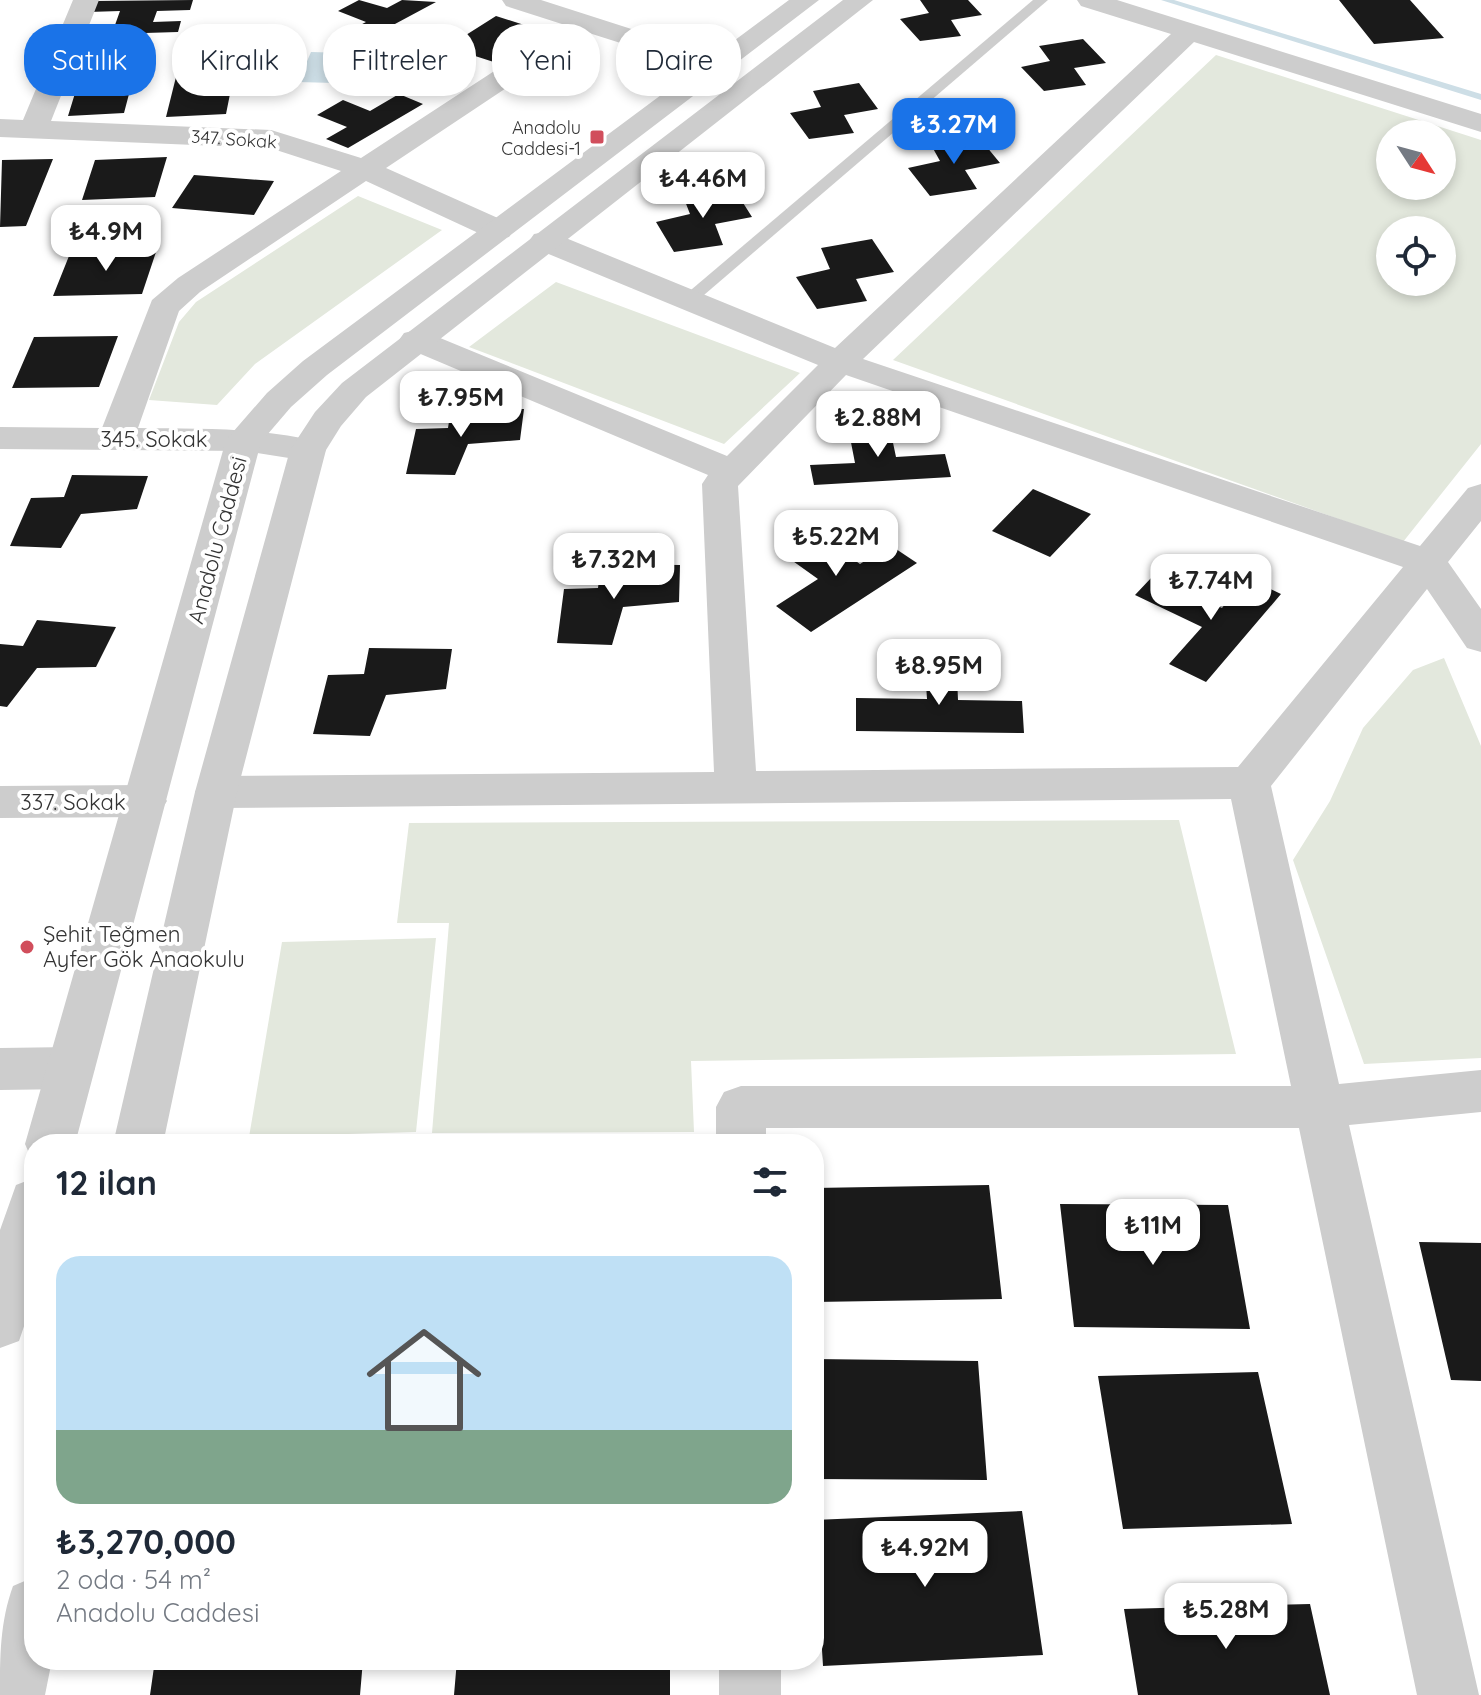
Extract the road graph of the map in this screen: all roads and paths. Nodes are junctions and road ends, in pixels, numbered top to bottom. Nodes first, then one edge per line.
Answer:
1 (86, 0) edge
2 (515, 0) edge
3 (806, 0) edge
4 (860, 0) edge
5 (1041, 0) edge
6 (1090, 0) edge
7 (586, 23) junction
8 (1189, 32) junction
9 (616, 33) edge
10 (741, 49) edge
11 (678, 96) edge
12 (1481, 123) edge
13 (0, 128) edge
14 (34, 129) junction
15 (364, 169) junction
16 (498, 230) junction
17 (545, 241) junction
18 (691, 298) junction
19 (416, 340) junction
20 (840, 362) junction
21 (0, 438) edge
22 (116, 439) junction
23 (244, 440) junction
24 (308, 450) junction
25 (732, 471) junction
26 (1481, 496) edge
27 (1428, 562) junction
28 (1481, 638) edge
29 (1249, 783) junction
30 (736, 786) junction
31 (216, 792) junction
32 (145, 801) junction
33 (0, 802) edge
34 (71, 1068) junction
35 (0, 1069) edge
36 (1481, 1091) edge
37 (1321, 1107) junction
38 (53, 1134) edge
39 (140, 1134) edge
40 (741, 1134) edge
41 (24, 1237) edge
42 (0, 1323) edge
43 (24, 1651) edge
44 (750, 1670) edge
45 (14, 1695) edge
46 (750, 1695) edge
47 (1448, 1695) edge

1 - 14 street
2 - 7 street
3 - 10 street, Anadolu Caddesi
4 - 17 street
5 - 18 lane
6 - 8 street
7 - 9 street
7 - 15 street
8 - 12 street
8 - 20 street
11 - 16 street, Anadolu Caddesi
13 - 14 street, 347. Sokak
14 - 15 street, 347. Sokak
15 - 16 street, 347. Sokak
15 - 22 street
16 - 23 street, Anadolu Caddesi
17 - 18 street
17 - 19 street
18 - 20 street
19 - 24 street
19 - 25 street
20 - 25 street
20 - 27 street
21 - 22 street, 345. Sokak
22 - 23 street, 345. Sokak
23 - 24 street, 345. Sokak
23 - 32 street, Anadolu Caddesi
24 - 31 street
25 - 30 street
26 - 27 street
27 - 28 street
27 - 29 street
29 - 30 street
29 - 37 street
30 - 31 street
31 - 39 street
32 - 33 street, 337. Sokak
32 - 34 street, Anadolu Caddesi
34 - 35 street
34 - 38 street, Anadolu Caddesi
36 - 37 street
37 - 40 street
37 - 47 street
41 - 42 street
43 - 45 street
44 - 46 street

